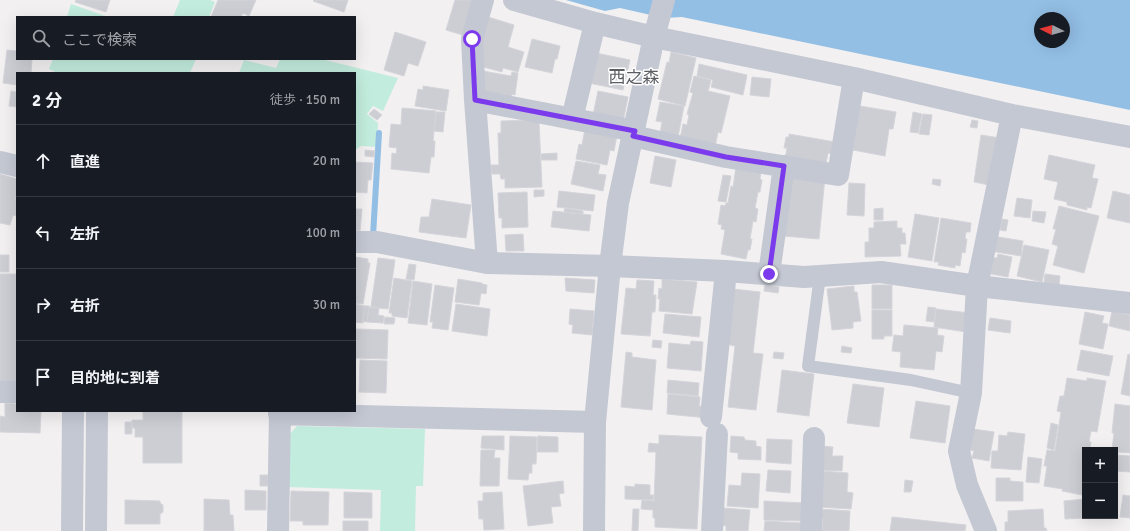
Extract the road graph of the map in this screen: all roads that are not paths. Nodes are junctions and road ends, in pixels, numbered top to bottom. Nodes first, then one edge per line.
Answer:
1 (483, 0) edge
2 (514, 0) edge
3 (664, 0) edge
4 (595, 23) junction
5 (656, 30) junction
6 (854, 78) junction
7 (475, 100) junction
8 (1012, 115) junction
9 (572, 119) junction
10 (634, 133) junction
11 (1130, 137) edge
12 (0, 162) edge
13 (16, 166) edge
14 (784, 166) junction
15 (356, 242) edge
16 (487, 263) junction
17 (610, 266) junction
18 (726, 271) junction
19 (769, 274) junction
20 (820, 276) junction
21 (977, 286) junction
22 (1130, 303) edge
23 (0, 392) edge
24 (16, 392) edge
25 (971, 393) junction
26 (73, 412) edge
27 (97, 412) edge
28 (279, 413) edge
29 (594, 422) junction
30 (814, 438) dead end
31 (72, 531) edge
32 (96, 531) edge
33 (278, 531) edge
34 (594, 531) edge
35 (712, 531) edge
36 (811, 531) edge
37 (986, 531) edge

1 - 7 street
2 - 4 street
3 - 5 street
4 - 5 street
4 - 9 street
5 - 6 street
5 - 10 street
6 - 8 street
6 - 14 street
7 - 9 street
7 - 16 street
8 - 11 street
8 - 21 street
9 - 10 street
10 - 14 street
10 - 17 street
12 - 13 street
14 - 19 street
15 - 16 street
16 - 17 street
17 - 18 street
17 - 29 street
18 - 19 street
18 - 35 street
19 - 20 street
20 - 21 street
20 - 25 lane
21 - 22 street
21 - 25 street
23 - 24 street
25 - 37 street
26 - 31 street
27 - 32 street
28 - 29 street
28 - 33 street
29 - 34 street
30 - 36 street

